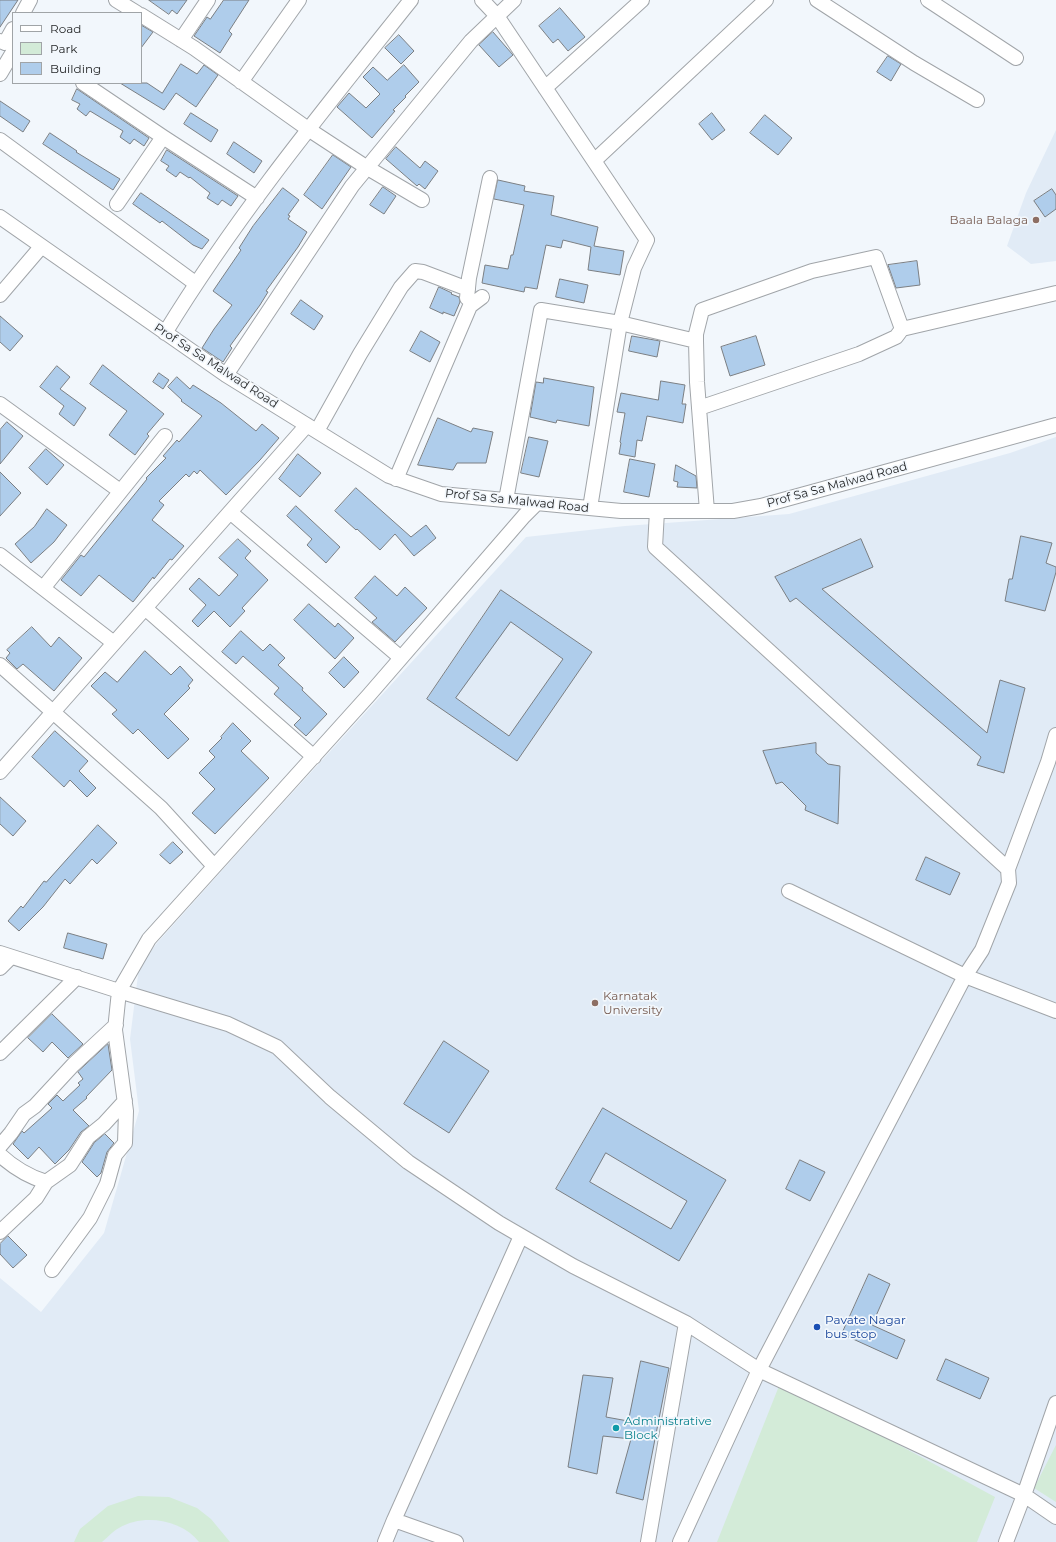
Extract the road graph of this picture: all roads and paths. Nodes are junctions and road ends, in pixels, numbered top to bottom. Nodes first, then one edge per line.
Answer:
1 (30, 0) edge
2 (116, 0) edge
3 (208, 0) edge
4 (299, 0) edge
5 (411, 0) edge
6 (482, 0) edge
7 (514, 0) edge
8 (642, 0) edge
9 (766, 0) edge
10 (817, 0) edge
11 (928, 0) edge
12 (24, 12) edge
13 (135, 12) edge
14 (142, 16) edge
15 (497, 16) junction
16 (181, 40) junction
17 (12, 54) edge
18 (1016, 58) dead end
19 (0, 74) edge
20 (241, 82) junction
21 (84, 84) edge
22 (545, 88) junction
23 (977, 100) dead end
24 (308, 129) junction
25 (163, 137) junction
26 (0, 140) edge
27 (594, 161) junction
28 (366, 167) junction
29 (490, 178) dead end
30 (257, 198) junction
31 (422, 200) dead end
32 (117, 204) dead end
33 (0, 217) edge
34 (41, 247) junction
35 (195, 283) junction
36 (468, 289) junction
37 (1056, 293) edge
38 (0, 294) edge
39 (482, 296) dead end
40 (470, 306) junction
41 (620, 323) junction
42 (902, 329) junction
43 (165, 333) junction
44 (696, 341) junction
45 (226, 375) junction
46 (0, 404) edge
47 (699, 408) junction
48 (1056, 425) edge
49 (312, 428) junction
50 (165, 436) dead end
51 (396, 479) junction
52 (120, 491) junction
53 (506, 500) junction
54 (537, 503) junction
55 (590, 508) junction
56 (657, 511) junction
57 (707, 511) junction
58 (230, 512) junction
59 (0, 555) edge
60 (44, 587) junction
61 (145, 608) junction
62 (114, 643) junction
63 (401, 658) junction
64 (0, 665) edge
65 (54, 712) junction
66 (1056, 735) edge
67 (314, 757) junction
68 (0, 772) edge
69 (214, 866) junction
70 (1008, 869) junction
71 (789, 891) dead end
72 (5, 955) edge
73 (0, 968) edge
74 (964, 976) junction
75 (77, 977) junction
76 (119, 991) junction
77 (1056, 1010) edge
78 (116, 1025) junction
79 (0, 1053) edge
80 (124, 1101) junction
81 (0, 1146) edge
82 (0, 1155) edge
83 (46, 1182) junction
84 (0, 1232) edge
85 (521, 1236) junction
86 (52, 1270) dead end
87 (686, 1324) junction
88 (759, 1370) junction
89 (1056, 1403) edge
90 (1024, 1495) junction
91 (1056, 1517) edge
92 (394, 1520) junction
93 (385, 1542) edge
94 (456, 1542) edge
95 (648, 1542) edge
96 (680, 1542) edge
97 (1006, 1542) edge

1 - 12 street
2 - 13 street
3 - 16 street
4 - 20 street
5 - 24 street
6 - 15 street
7 - 15 street
8 - 22 street
9 - 27 street
10 - 23 street
11 - 18 street
14 - 16 street
15 - 22 street
15 - 28 street
16 - 20 street
17 - 19 street
20 - 24 street
21 - 25 street
22 - 27 street
24 - 28 street
24 - 30 street
25 - 30 street
25 - 32 street
26 - 35 street
27 - 41 street
28 - 31 street
28 - 45 street
29 - 36 street
30 - 35 street
33 - 34 street, Prof Sa Sa Malwad Road
34 - 38 street
34 - 43 street, Prof Sa Sa Malwad Road
35 - 43 street
36 - 40 street
36 - 49 street
37 - 42 street
39 - 40 street
40 - 51 street
41 - 44 street
41 - 53 street
41 - 55 street
42 - 44 street
42 - 47 street
43 - 45 street, Prof Sa Sa Malwad Road
44 - 47 street
45 - 49 street, Prof Sa Sa Malwad Road
46 - 52 street
47 - 57 street
48 - 57 street, Prof Sa Sa Malwad Road
49 - 51 street, Prof Sa Sa Malwad Road
49 - 58 street
50 - 52 street
51 - 53 street, Prof Sa Sa Malwad Road
52 - 60 street
53 - 54 street, Prof Sa Sa Malwad Road
54 - 55 street, Prof Sa Sa Malwad Road
54 - 63 street
55 - 56 street, Prof Sa Sa Malwad Road
56 - 57 street, Prof Sa Sa Malwad Road
56 - 70 street
58 - 61 street
58 - 63 street
59 - 60 street
60 - 62 street
61 - 62 street
61 - 67 street
62 - 65 street
63 - 67 street
64 - 65 street
65 - 68 street
65 - 69 street
66 - 70 street
67 - 69 street
69 - 76 street
70 - 74 street
71 - 74 street
72 - 73 street
72 - 75 street
74 - 77 street
74 - 88 street
75 - 76 street
75 - 79 street
76 - 78 street
76 - 85 street
78 - 80 street
78 - 81 street
80 - 83 street
80 - 86 street
82 - 83 street
83 - 84 street
85 - 87 street
85 - 92 street
87 - 88 street
87 - 95 street
88 - 90 street
88 - 96 street
89 - 90 street
90 - 91 street
90 - 97 street
92 - 93 street
92 - 94 street

